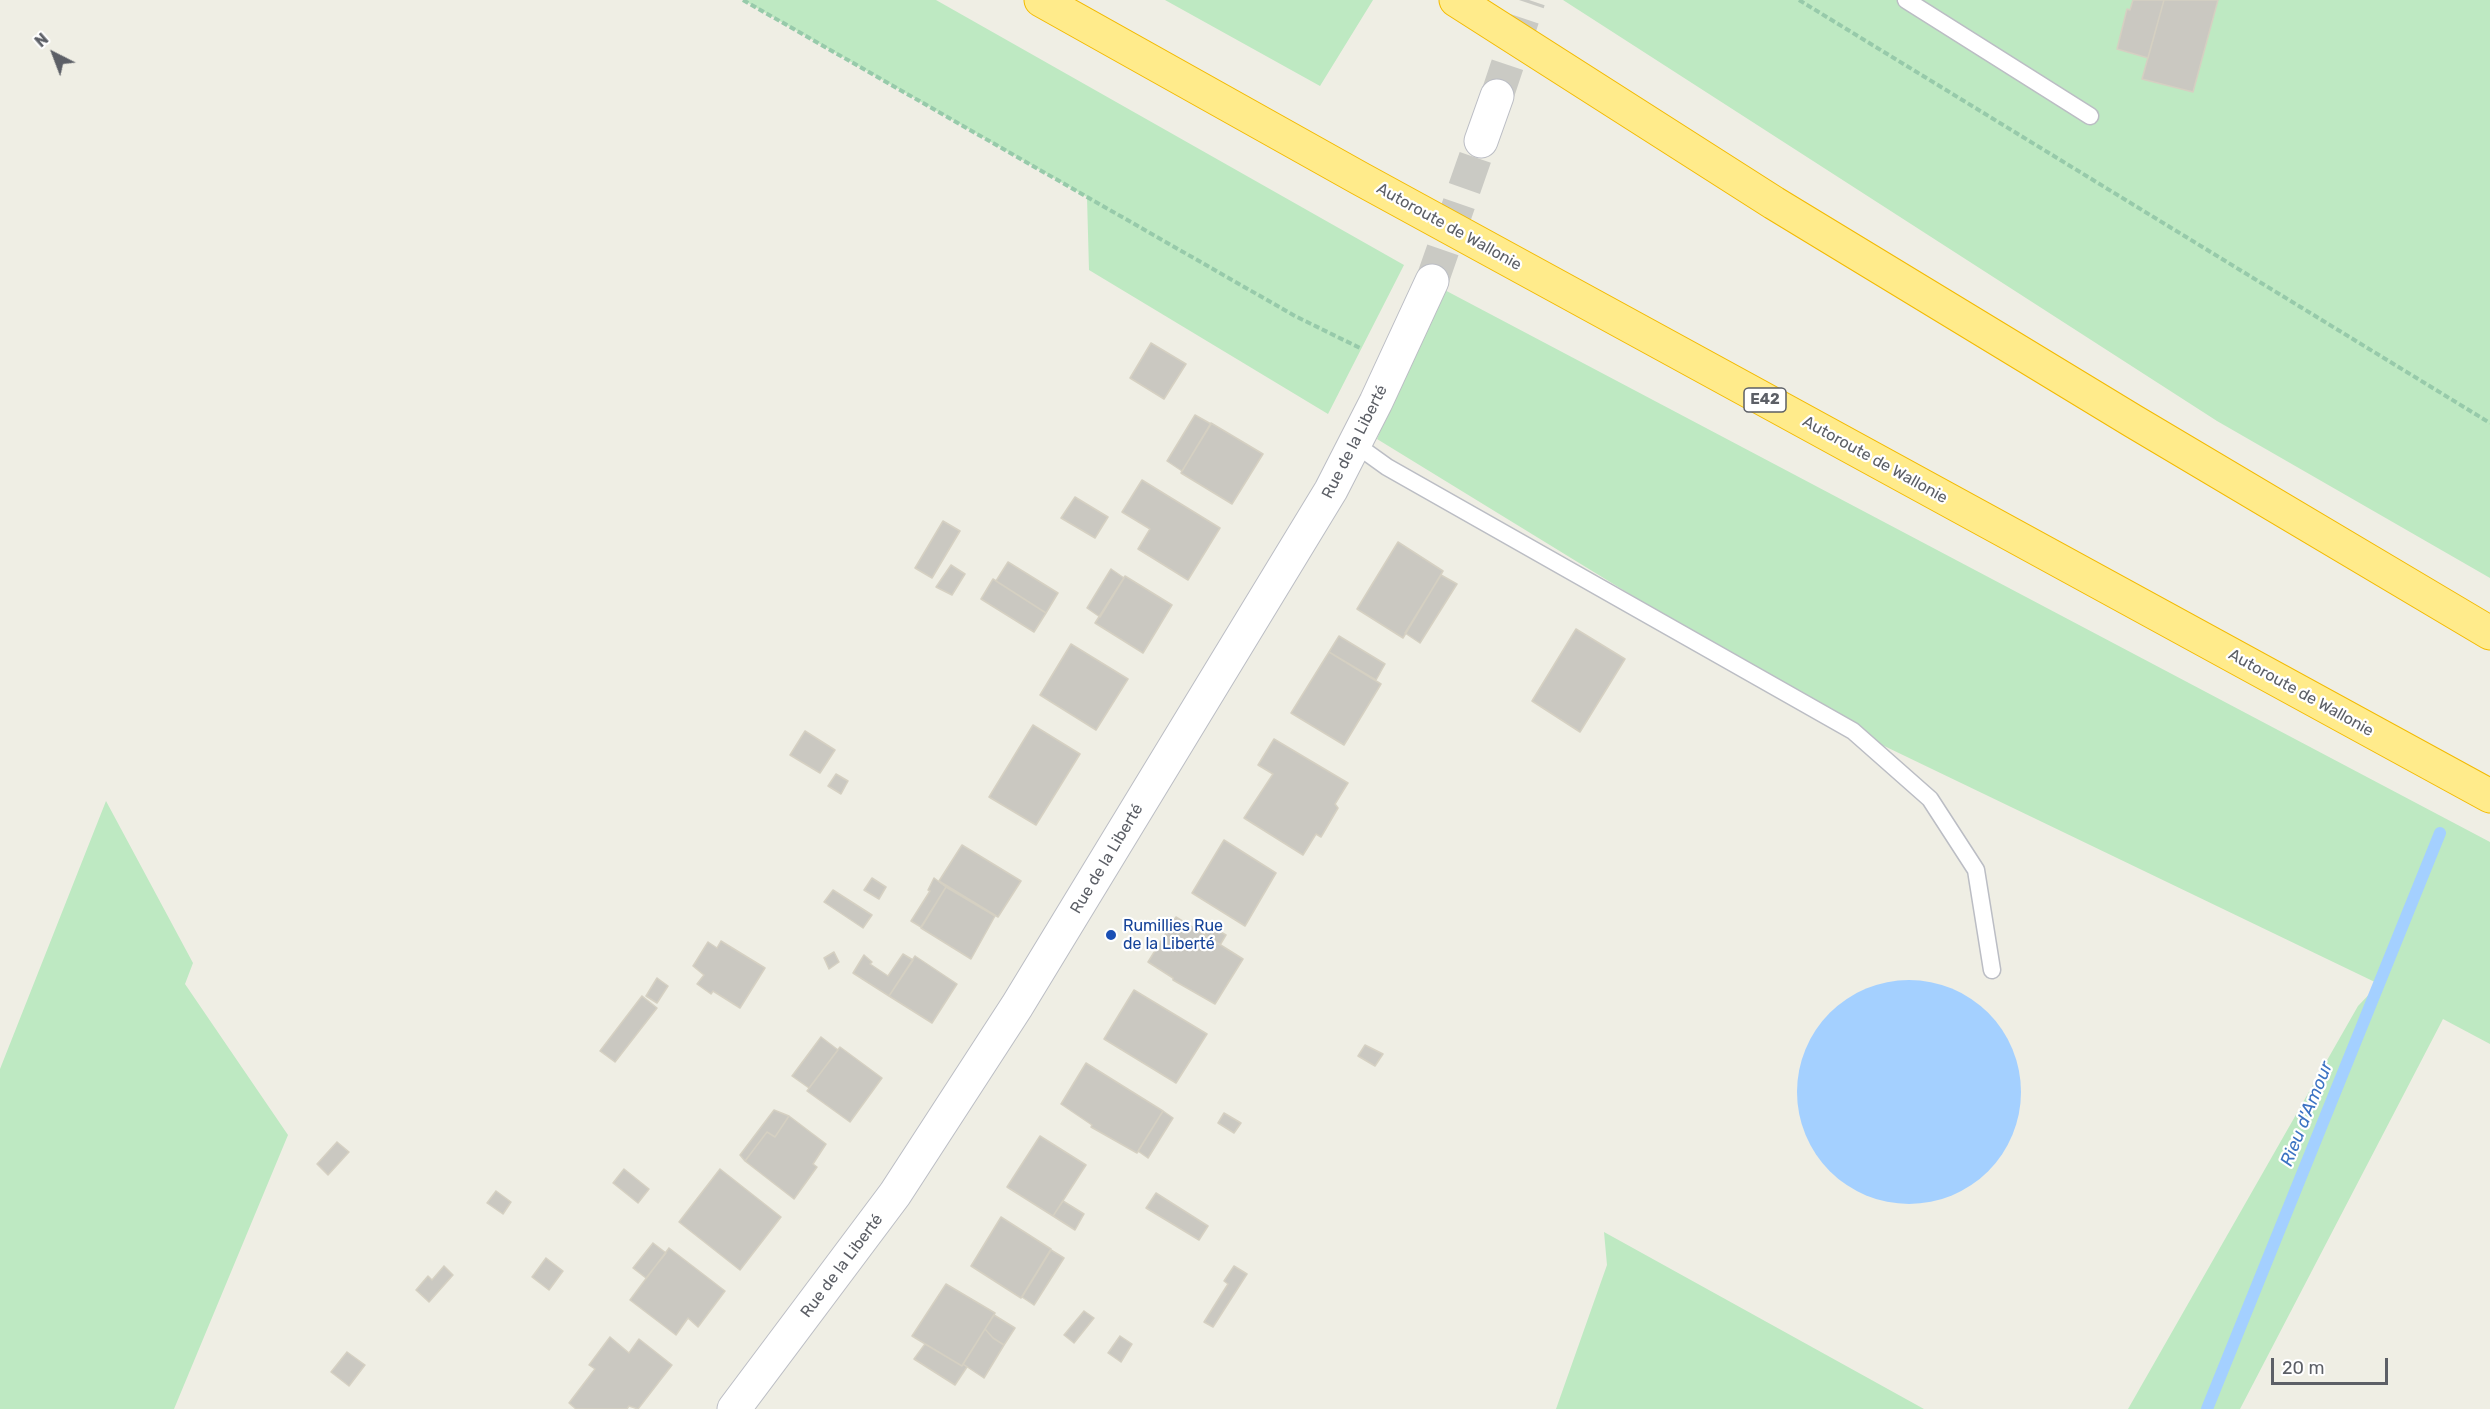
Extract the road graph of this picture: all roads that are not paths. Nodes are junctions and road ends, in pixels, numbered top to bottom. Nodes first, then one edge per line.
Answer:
1 (1041, 0) edge
2 (1456, 0) edge
3 (1906, 0) edge
4 (1497, 96) tunnel mouth
5 (2090, 116) dead end
6 (1481, 141) tunnel mouth
7 (1432, 281) tunnel mouth
8 (1355, 444) junction
9 (2490, 633) edge
10 (2490, 796) edge
11 (1992, 970) dead end
12 (734, 1409) edge

1 - 10 highway, Autoroute de Wallonie / E42
2 - 9 highway
3 - 5 lane
4 - 6 street
7 - 8 street, Rue de la Liberté
8 - 11 lane
8 - 12 street, Rue de la Liberté

